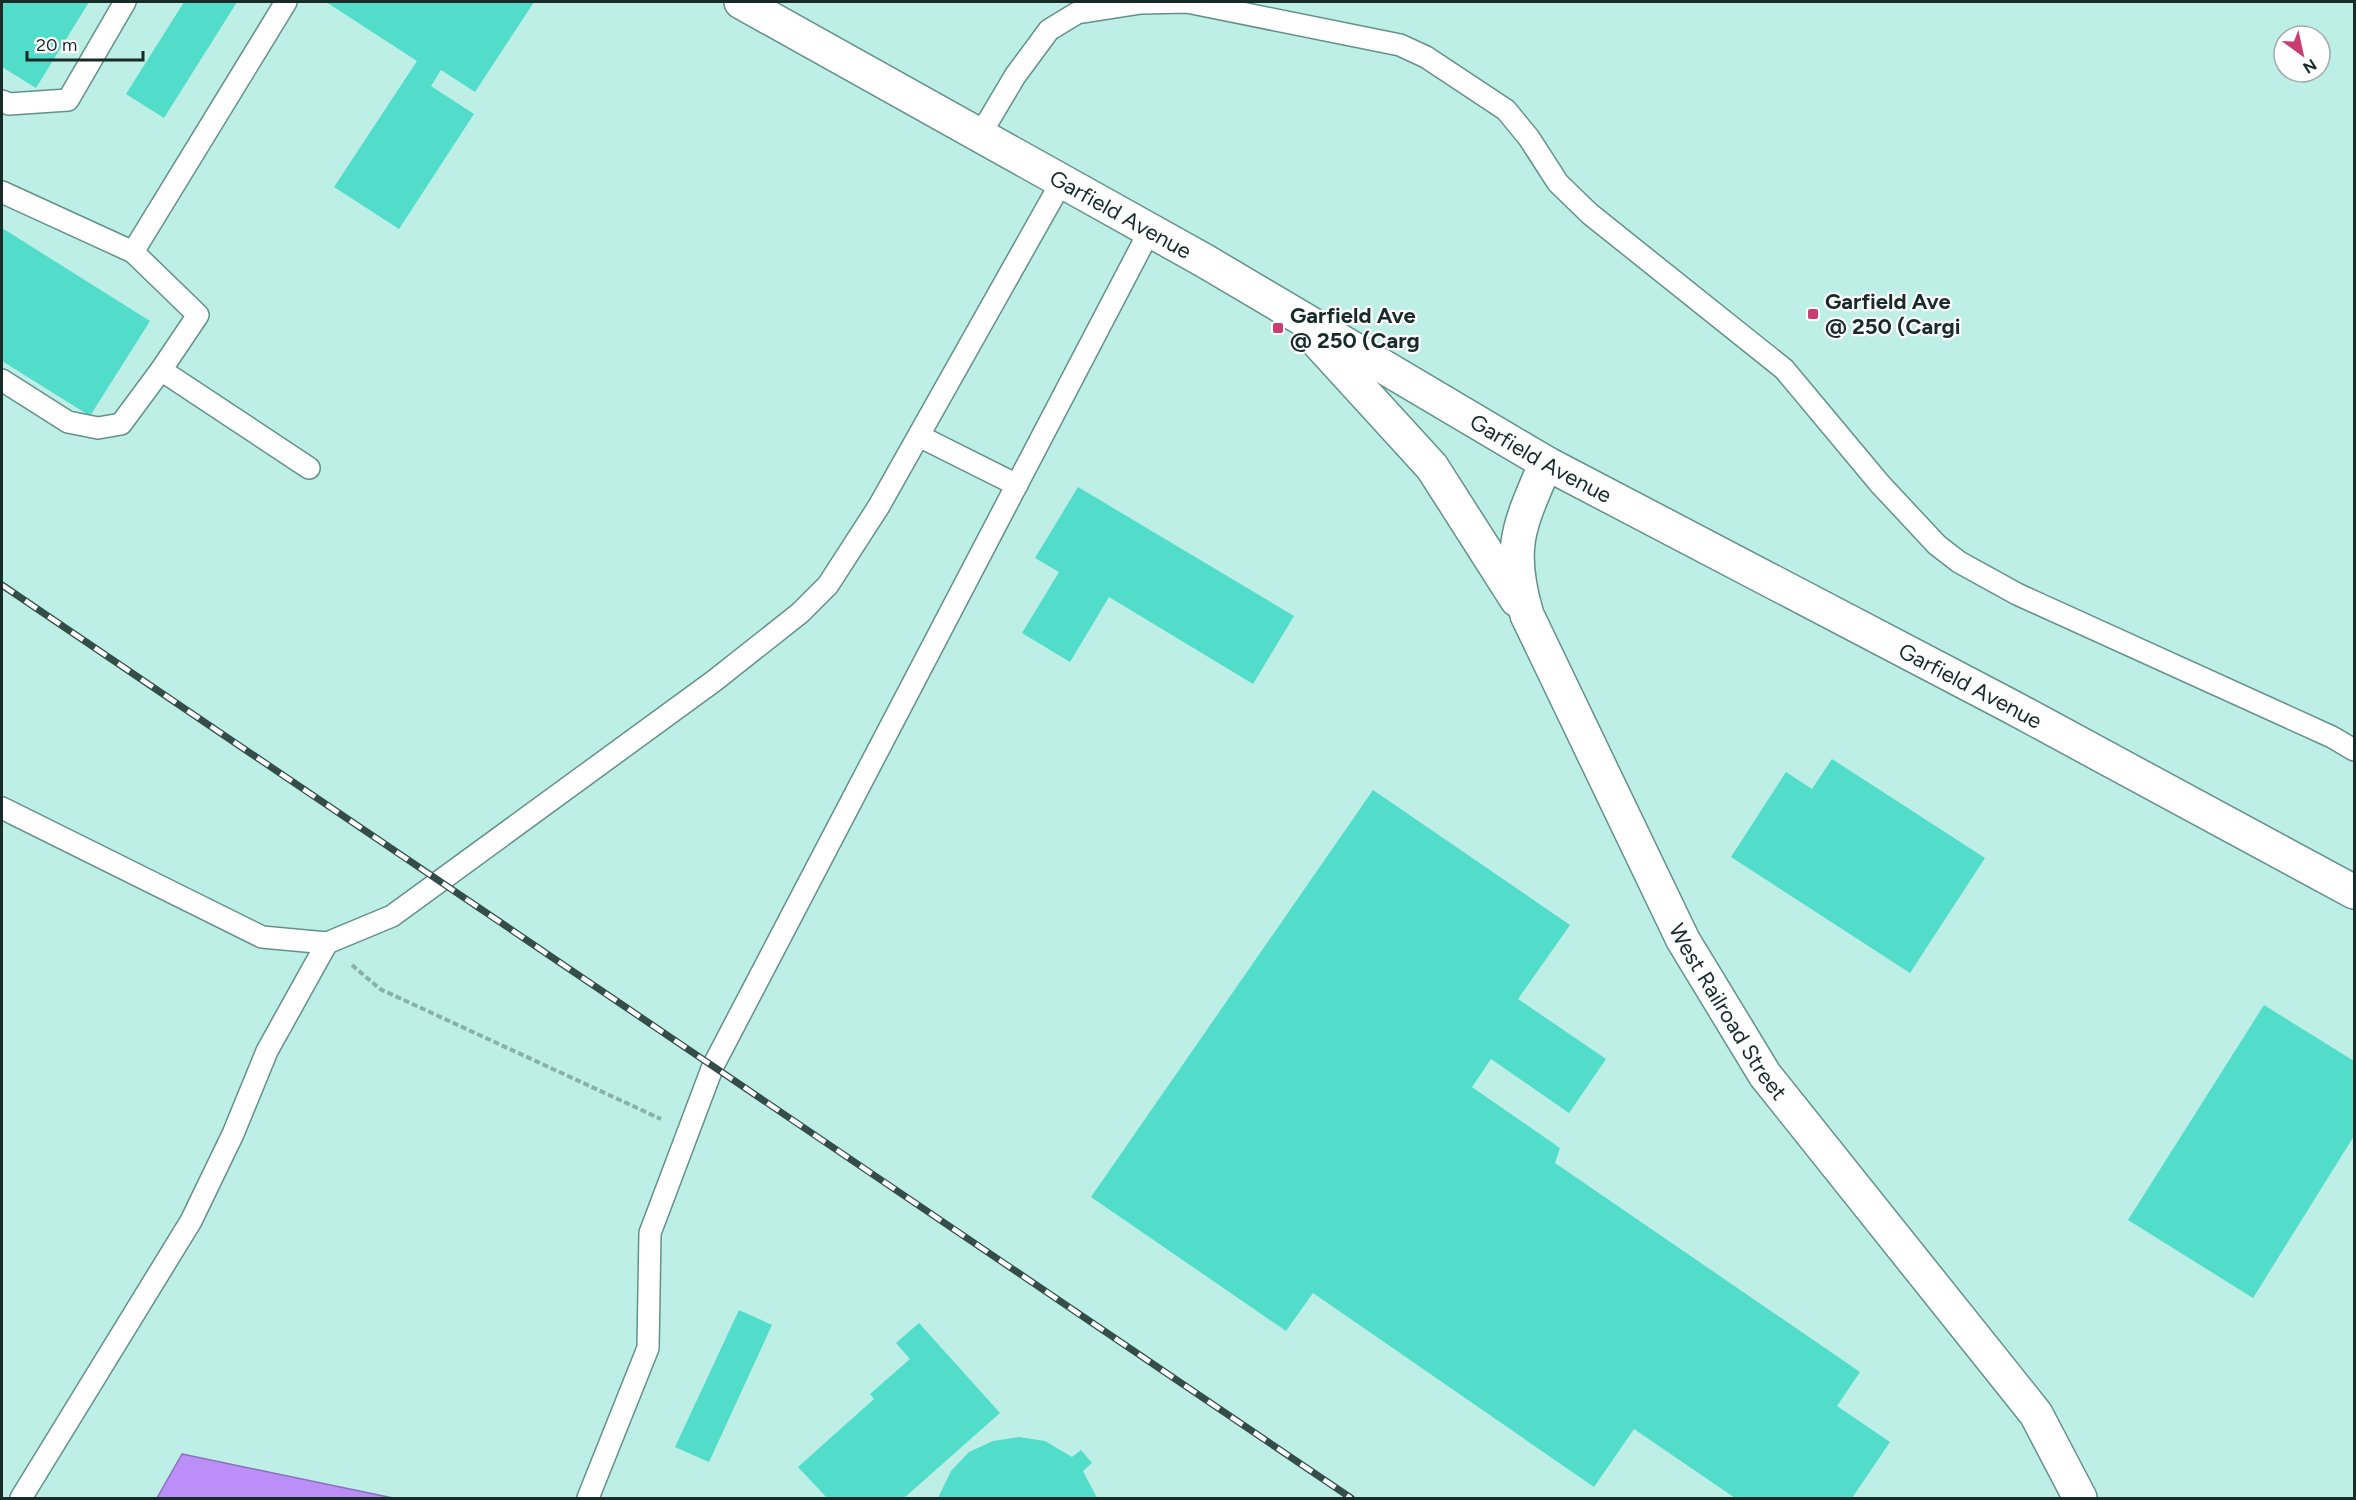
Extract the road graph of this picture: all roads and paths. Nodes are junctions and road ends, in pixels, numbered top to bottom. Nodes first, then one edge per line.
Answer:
1 (126, 2) edge
2 (286, 2) edge
3 (741, 2) edge
4 (1069, 2) edge
5 (1051, 29) junction
6 (2, 101) edge
7 (980, 135) junction
8 (1062, 181) junction
9 (2, 192) edge
10 (1150, 230) junction
11 (133, 252) junction
12 (1288, 310) junction
13 (161, 370) junction
14 (2, 380) edge
15 (919, 436) junction
16 (1546, 463) junction
17 (309, 468) dead end
18 (1017, 485) junction
19 (1527, 615) junction
20 (2355, 750) edge
21 (2, 808) edge
22 (2355, 892) edge
23 (327, 943) junction
24 (689, 1132) junction
25 (21, 1498) edge
26 (588, 1498) edge
27 (2080, 1498) edge

1 - 6 lane
2 - 11 lane
3 - 7 street, Garfield Avenue
4 - 5 lane
5 - 7 lane
5 - 20 lane
7 - 8 street, Garfield Avenue
8 - 10 street, Garfield Avenue
8 - 15 lane
9 - 11 lane
10 - 12 street, Garfield Avenue
10 - 18 lane
11 - 13 lane
12 - 16 street, Garfield Avenue
12 - 19 street
13 - 14 lane
13 - 17 lane
15 - 18 lane
15 - 23 lane
16 - 19 street, West Railroad Street
16 - 22 street, Garfield Avenue
18 - 24 lane
19 - 27 street, West Railroad Street
21 - 23 lane
23 - 24 path
23 - 25 lane
24 - 26 lane

